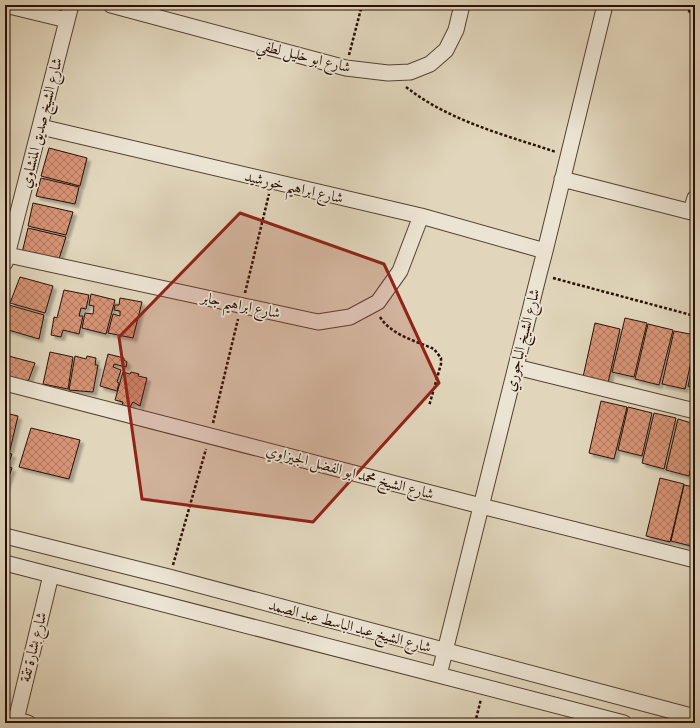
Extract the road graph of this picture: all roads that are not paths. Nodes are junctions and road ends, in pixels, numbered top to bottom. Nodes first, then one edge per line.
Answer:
1 (5, 5) edge
2 (71, 5) edge
3 (111, 5) edge
4 (462, 5) edge
5 (606, 5) edge
6 (67, 20) junction
7 (41, 127) junction
8 (562, 179) junction
9 (694, 207) edge
10 (421, 216) junction
11 (546, 251) junction
12 (6, 260) edge
13 (516, 367) junction
14 (5, 383) edge
15 (695, 411) edge
16 (481, 506) junction
17 (5, 536) edge
18 (695, 560) edge
19 (5, 563) edge
20 (51, 575) junction
21 (445, 652) junction
22 (439, 675) junction
23 (695, 717) edge
24 (16, 720) edge
25 (624, 723) edge

1 - 6 street
2 - 6 street, شارع الشيخ صديق المنشاوي
3 - 4 street, شارع ابو خليل لطفي
5 - 8 street, شارع الشيخ الباجوري
6 - 7 street, شارع الشيخ صديق المنشاوي
7 - 10 street, شارع ابراهيم خورشيد
7 - 12 street, شارع الشيخ صديق المنشاوي
8 - 9 street
8 - 11 street, شارع الشيخ الباجوري
10 - 11 street, شارع ابراهيم خورشيد
10 - 12 street, شارع ابراهيم جابر
11 - 13 street, شارع الشيخ الباجوري
13 - 15 street
13 - 16 street, شارع الشيخ الباجوري
14 - 16 street, شارع الشيخ محمد ابو الفضل الجيزاوي
16 - 18 street, شارع الشيخ محمد ابو الفضل الجيزاوي
16 - 21 street, شارع الشيخ الباجوري
17 - 21 street, شارع الشيخ عبد الباسط عبد الصمد
19 - 20 street, شارع الشيخ عبد الباسط عبد الصمد
20 - 22 street, شارع الشيخ عبد الباسط عبد الصمد
20 - 24 street, شارع بشارة تقة
21 - 22 street, شارع الشيخ الباجوري
21 - 23 street, شارع الشيخ عبد الباسط عبد الصمد
22 - 25 street, شارع الشيخ عبد الباسط عبد الصمد

